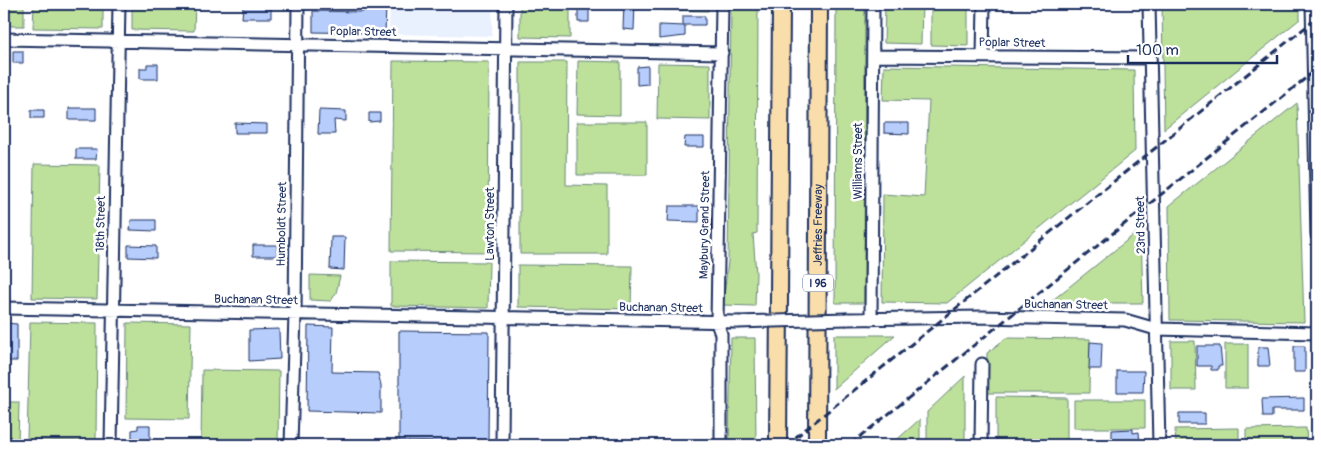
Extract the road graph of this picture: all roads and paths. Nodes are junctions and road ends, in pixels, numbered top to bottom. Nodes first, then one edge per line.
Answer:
1 (119, 4) edge
2 (298, 4) edge
3 (506, 4) edge
4 (722, 4) edge
5 (781, 4) edge
6 (819, 4) edge
7 (825, 4) edge
8 (873, 4) edge
9 (984, 4) edge
10 (1149, 4) edge
11 (1312, 4) edge
12 (4, 39) edge
13 (118, 41) junction
14 (297, 44) junction
15 (505, 49) junction
16 (722, 53) junction
17 (873, 56) junction
18 (984, 56) junction
19 (1150, 58) junction
20 (819, 79) junction
21 (1317, 235) edge
22 (4, 308) edge
23 (114, 311) junction
24 (295, 314) junction
25 (504, 317) junction
26 (871, 319) junction
27 (717, 323) junction
28 (1156, 329) junction
29 (1317, 333) edge
30 (982, 364) dead end
31 (111, 445) edge
32 (291, 445) edge
33 (502, 445) edge
34 (721, 445) edge
35 (778, 445) edge
36 (817, 445) edge
37 (980, 445) edge
38 (1159, 445) edge

1 - 13 street, 18th Street
2 - 14 street, Humboldt Street
3 - 15 street, Lawton Street
4 - 16 street, Maybury Grand Street
5 - 35 highway
6 - 20 highway, Jeffries Freeway / I 96
7 - 20 highway
8 - 17 street, Williams Street
9 - 18 street
10 - 19 street, 23rd Street
11 - 21 street
12 - 13 street, Poplar Street
13 - 14 street, Poplar Street
13 - 23 street, 18th Street
14 - 15 street, Poplar Street
14 - 24 street, Humboldt Street
15 - 16 street, Poplar Street
15 - 25 street, Lawton Street
16 - 27 street, Maybury Grand Street
17 - 18 street, Poplar Street
17 - 26 street, Williams Street
18 - 19 street, Poplar Street
19 - 28 street, 23rd Street
20 - 36 highway, Jeffries Freeway / I 96
22 - 23 street, Buchanan Street
23 - 24 street, Buchanan Street
23 - 31 street, 18th Street
24 - 25 street, Buchanan Street
24 - 32 street, Humboldt Street
25 - 27 street, Buchanan Street
25 - 33 street, Lawton Street
26 - 27 street, Buchanan Street, bridge
26 - 28 street, Buchanan Street
27 - 34 street, Maybury Grand Street
28 - 29 street, Buchanan Street
28 - 38 street, 23rd Street
30 - 37 street

